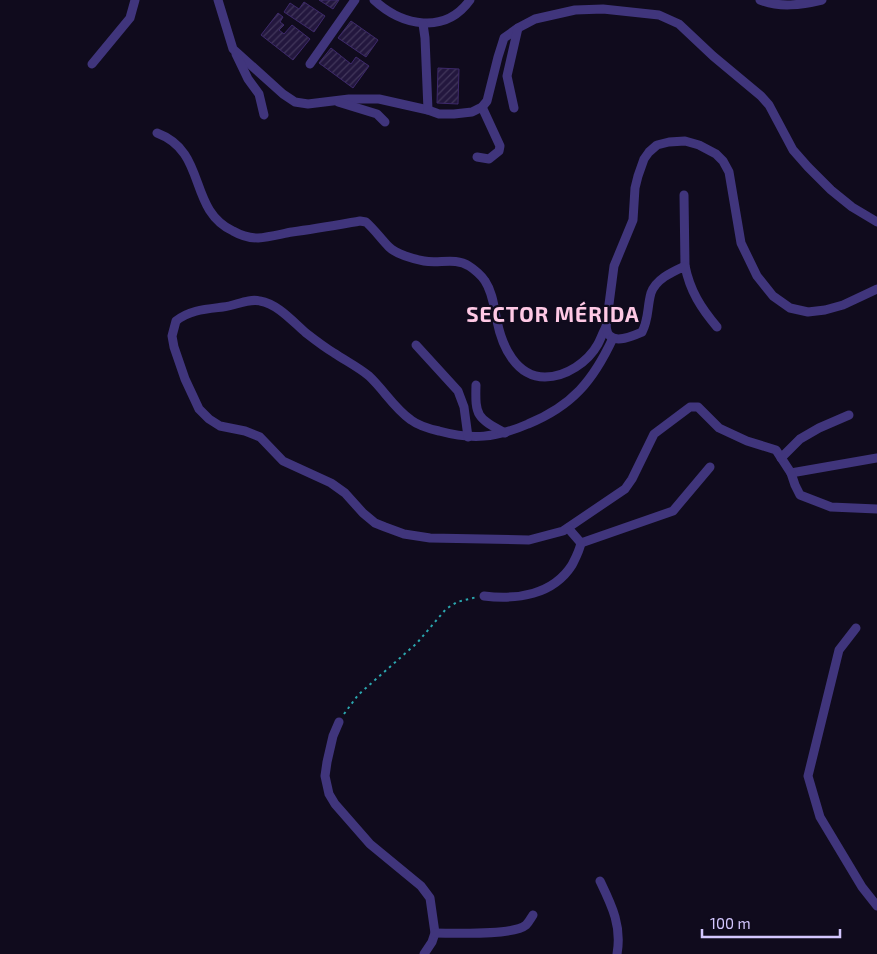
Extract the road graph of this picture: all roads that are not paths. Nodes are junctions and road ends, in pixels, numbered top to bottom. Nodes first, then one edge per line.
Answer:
1 (135, 0) edge
2 (218, 0) edge
3 (355, 0) edge
4 (374, 0) edge
5 (470, 0) edge
6 (760, 0) edge
7 (822, 0) edge
8 (423, 24) junction
9 (518, 28) junction
10 (234, 49) junction
11 (92, 64) dead end
12 (310, 64) dead end
13 (336, 101) junction
14 (482, 107) junction
15 (514, 108) dead end
16 (428, 110) junction
17 (264, 115) dead end
18 (384, 122) dead end
19 (157, 133) dead end
20 (477, 158) dead end
21 (684, 195) dead end
22 (877, 222) edge
23 (685, 266) junction
24 (877, 289) edge
25 (606, 327) junction
26 (717, 327) dead end
27 (613, 338) junction
28 (416, 345) dead end
29 (476, 385) dead end
30 (849, 415) dead end
31 (505, 433) junction
32 (468, 437) junction
33 (781, 458) junction
34 (877, 458) edge
35 (710, 467) dead end
36 (791, 473) junction
37 (877, 509) edge
38 (568, 528) junction
39 (581, 543) junction
40 (484, 596) road end
41 (856, 628) dead end
42 (339, 722) road end
43 (600, 881) dead end
44 (877, 906) edge
45 (533, 915) dead end
46 (435, 933) junction
47 (424, 954) edge
48 (617, 954) edge

1 - 11 street
2 - 10 street
3 - 12 street
4 - 8 street
5 - 8 street
6 - 7 street
8 - 16 street
9 - 14 street
9 - 15 street
9 - 22 street
10 - 13 street
10 - 17 street
13 - 16 street
13 - 18 street
14 - 16 street
14 - 20 street
19 - 25 street
21 - 23 street
23 - 26 street
23 - 27 street
24 - 25 street
25 - 27 street
27 - 31 street
28 - 32 street
29 - 31 street
30 - 33 street
31 - 32 street
32 - 38 street
33 - 36 street
33 - 38 street
34 - 36 street
35 - 39 street
36 - 37 street
38 - 39 street
39 - 40 street
41 - 44 street
42 - 46 street
43 - 48 street
45 - 46 street
46 - 47 street

